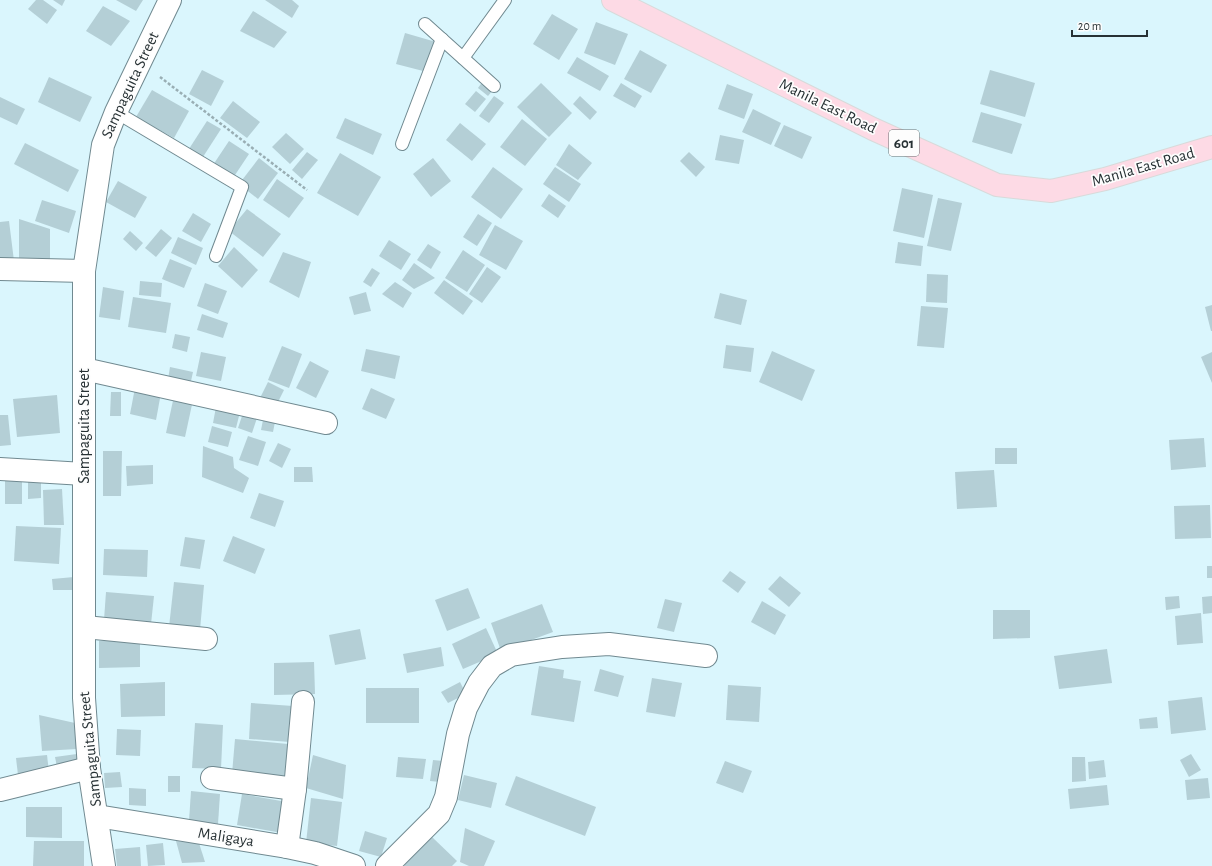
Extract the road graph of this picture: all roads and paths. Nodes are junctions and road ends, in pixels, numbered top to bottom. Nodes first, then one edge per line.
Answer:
1 (170, 0) edge
2 (505, 0) edge
3 (613, 0) edge
4 (424, 24) dead end
5 (442, 39) junction
6 (463, 58) junction
7 (140, 62) junction
8 (494, 86) dead end
9 (116, 112) junction
10 (402, 144) dead end
11 (1212, 146) edge
12 (307, 190) dead end
13 (216, 256) dead end
14 (0, 269) edge
15 (84, 271) junction
16 (84, 369) junction
17 (326, 422) dead end
18 (0, 469) edge
19 (84, 474) junction
20 (84, 627) junction
21 (206, 639) dead end
22 (706, 656) dead end
23 (303, 702) dead end
24 (89, 768) junction
25 (212, 778) dead end
26 (295, 789) junction
27 (0, 790) edge
28 (97, 816) junction
29 (287, 847) junction
30 (104, 866) edge
31 (354, 866) edge
32 (387, 866) edge

1 - 7 street, Sampaguita Street
2 - 6 lane
3 - 11 main road, Manila East Road / 601
4 - 5 lane
5 - 6 lane
5 - 10 lane
6 - 8 lane
7 - 9 street, Sampaguita Street
7 - 12 path
9 - 13 lane
9 - 15 street, Sampaguita Street
14 - 15 street
15 - 16 street, Sampaguita Street
16 - 17 street
16 - 19 street, Sampaguita Street
18 - 19 street
19 - 20 street, Sampaguita Street
20 - 21 street
20 - 24 street, Sampaguita Street
22 - 32 street
23 - 26 street
24 - 27 street
24 - 28 street, Sampaguita Street
25 - 26 street
26 - 29 street
28 - 29 street, Maligaya
28 - 30 street, Sampaguita Street
29 - 31 street, Maligaya

